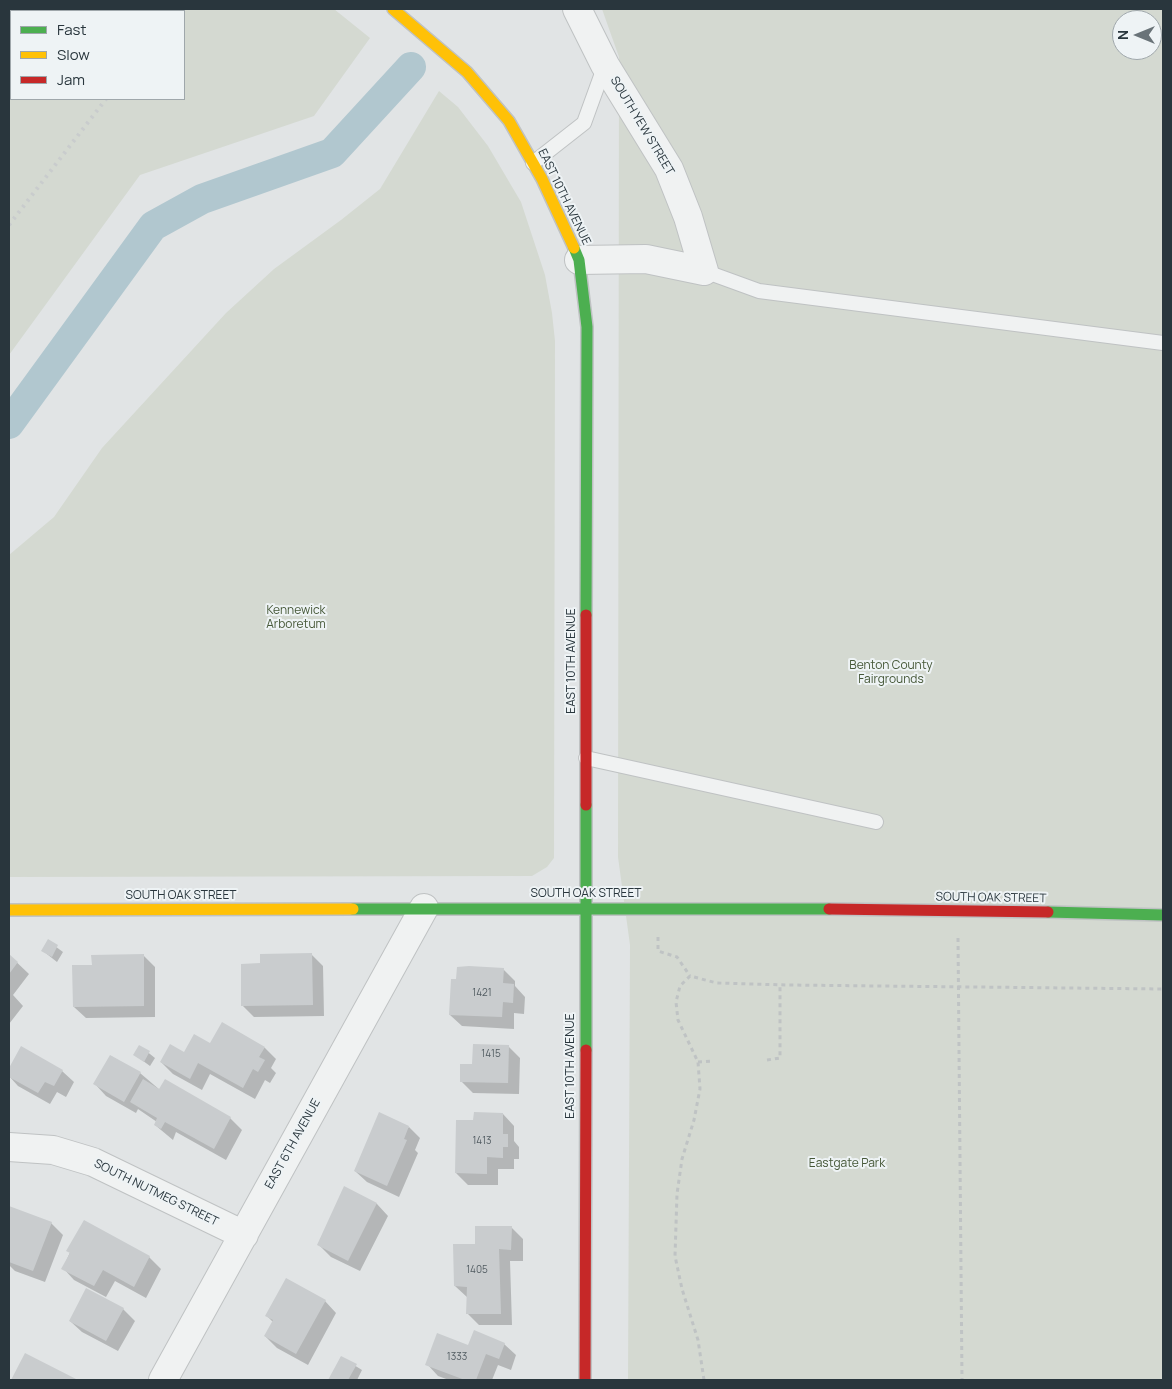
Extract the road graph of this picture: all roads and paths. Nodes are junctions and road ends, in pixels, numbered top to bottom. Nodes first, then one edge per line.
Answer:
1 (393, 9) edge
2 (577, 9) edge
3 (605, 65) junction
4 (533, 163) junction
5 (579, 260) junction
6 (704, 271) junction
7 (1163, 343) edge
8 (586, 758) junction
9 (876, 822) dead end
10 (424, 908) junction
11 (585, 908) junction
12 (659, 908) junction
13 (9, 910) edge
14 (957, 910) junction
15 (1163, 915) edge
16 (690, 976) junction
17 (780, 985) junction
18 (960, 987) junction
19 (1163, 989) edge
20 (767, 1060) dead end
21 (712, 1061) dead end
22 (698, 1062) junction
23 (9, 1147) edge
24 (244, 1235) junction
25 (163, 1380) edge
26 (585, 1380) edge
27 (704, 1380) edge
28 (962, 1380) edge

1 - 4 street, EAST 10TH AVENUE
2 - 3 street, SOUTH YEW STREET
3 - 4 lane
3 - 6 street, SOUTH YEW STREET
4 - 5 street, EAST 10TH AVENUE
5 - 6 street
5 - 8 street, EAST 10TH AVENUE
6 - 7 lane
8 - 9 lane
8 - 11 street, EAST 10TH AVENUE
10 - 11 street, SOUTH OAK STREET
10 - 13 street, SOUTH OAK STREET
10 - 24 street, EAST 6TH AVENUE
11 - 12 street, SOUTH OAK STREET
11 - 26 street, EAST 10TH AVENUE
12 - 14 street, SOUTH OAK STREET
12 - 16 path
14 - 15 street, SOUTH OAK STREET
14 - 18 path
16 - 17 path
16 - 22 path
17 - 18 path
17 - 20 path
18 - 19 path
18 - 28 path
21 - 22 path
22 - 27 path
23 - 24 street, SOUTH NUTMEG STREET
24 - 25 street, EAST 6TH AVENUE

